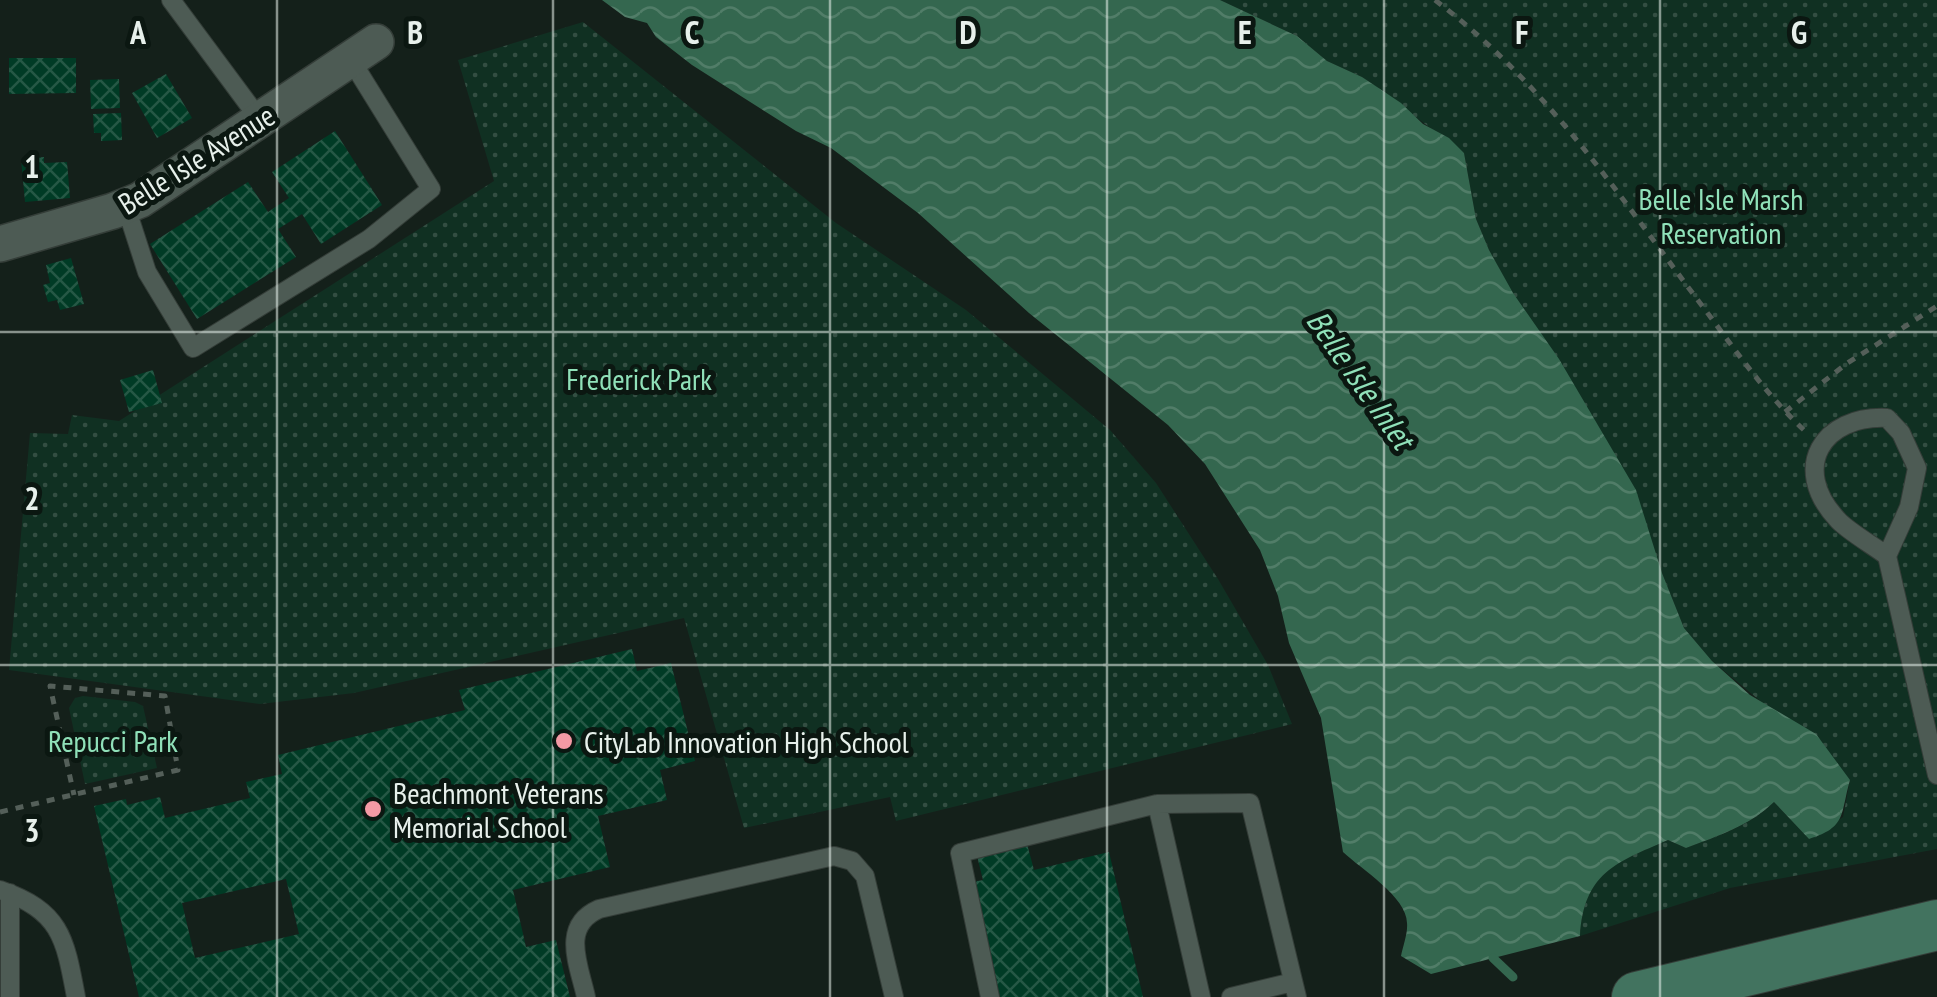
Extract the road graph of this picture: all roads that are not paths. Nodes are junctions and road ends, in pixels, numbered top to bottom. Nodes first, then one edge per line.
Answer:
1 (171, 0) edge
2 (364, 51) joint
3 (260, 120) junction
4 (126, 207) junction
5 (0, 244) edge
6 (1887, 556) junction
7 (1937, 775) edge
8 (1157, 804) junction
9 (5, 892) edge
10 (1937, 925) edge
11 (1295, 990) edge
12 (10, 997) edge
13 (76, 997) edge
14 (586, 997) edge
15 (894, 997) edge
16 (990, 997) edge
17 (1201, 997) edge
18 (1232, 997) edge
19 (1638, 997) edge

1 - 3 lane
2 - 3 street, Belle Isle Avenue
2 - 4 lane
3 - 4 street, Belle Isle Avenue
4 - 5 street, Belle Isle Avenue
6 - 6 lane
6 - 7 lane
8 - 11 lane
8 - 16 lane
8 - 17 lane
9 - 12 lane
9 - 13 lane
10 - 19 main road
11 - 18 lane
14 - 15 lane

